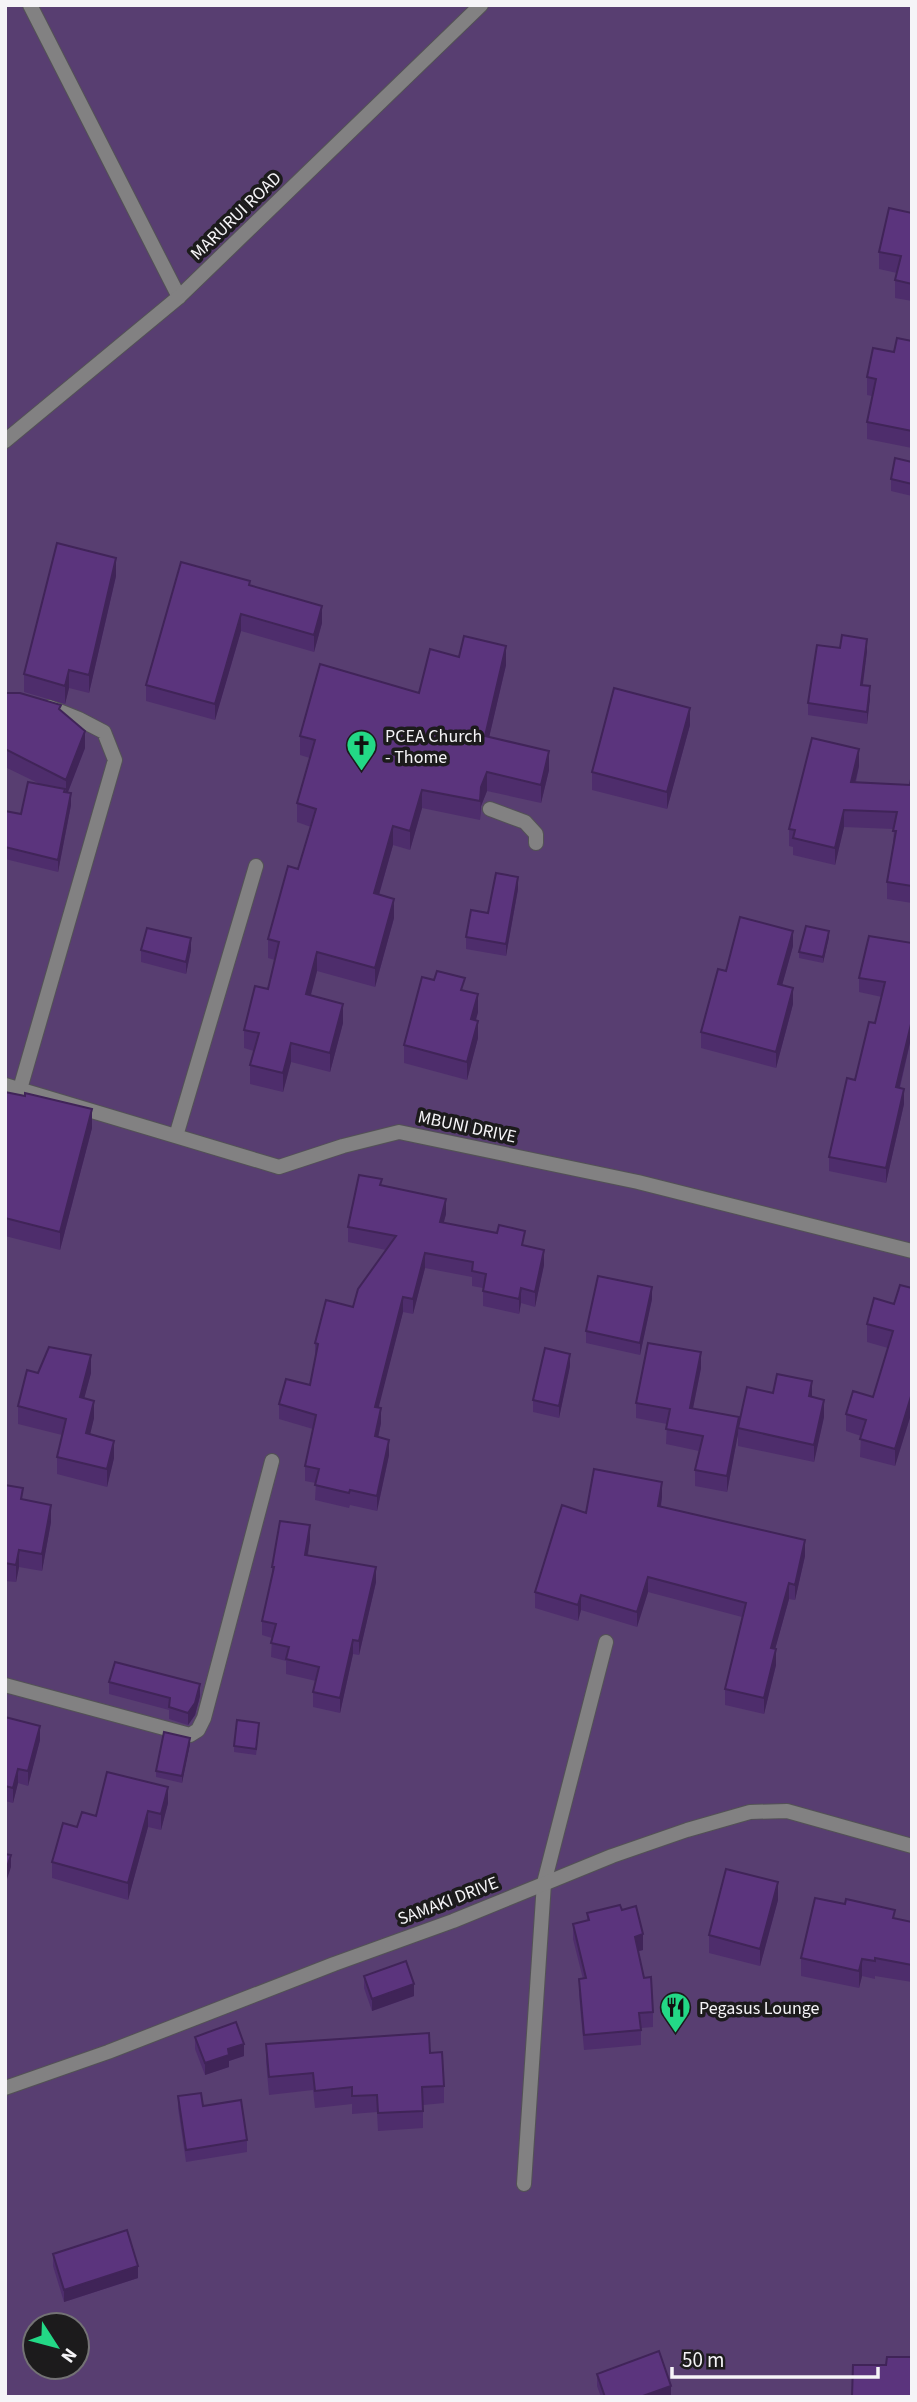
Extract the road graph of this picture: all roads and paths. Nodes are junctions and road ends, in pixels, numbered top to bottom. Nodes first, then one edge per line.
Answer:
1 (30, 5) edge
2 (481, 5) edge
3 (179, 297) junction
4 (5, 440) edge
5 (30, 702) edge
6 (490, 809) dead end
7 (536, 843) dead end
8 (256, 866) dead end
9 (5, 1085) edge
10 (20, 1088) junction
11 (176, 1136) junction
12 (912, 1251) edge
13 (272, 1461) dead end
14 (606, 1642) dead end
15 (5, 1685) edge
16 (912, 1846) edge
17 (544, 1883) junction
18 (5, 2088) edge
19 (524, 2184) dead end

1 - 3 street
2 - 3 street, MARURUI ROAD
3 - 4 street, MARURUI ROAD
5 - 10 street
6 - 7 street
8 - 11 street
9 - 10 street, MBUNI DRIVE
10 - 11 street, MBUNI DRIVE
11 - 12 street, MBUNI DRIVE
13 - 15 street
14 - 17 street
16 - 17 street, SAMAKI DRIVE
17 - 18 street, SAMAKI DRIVE
17 - 19 street

